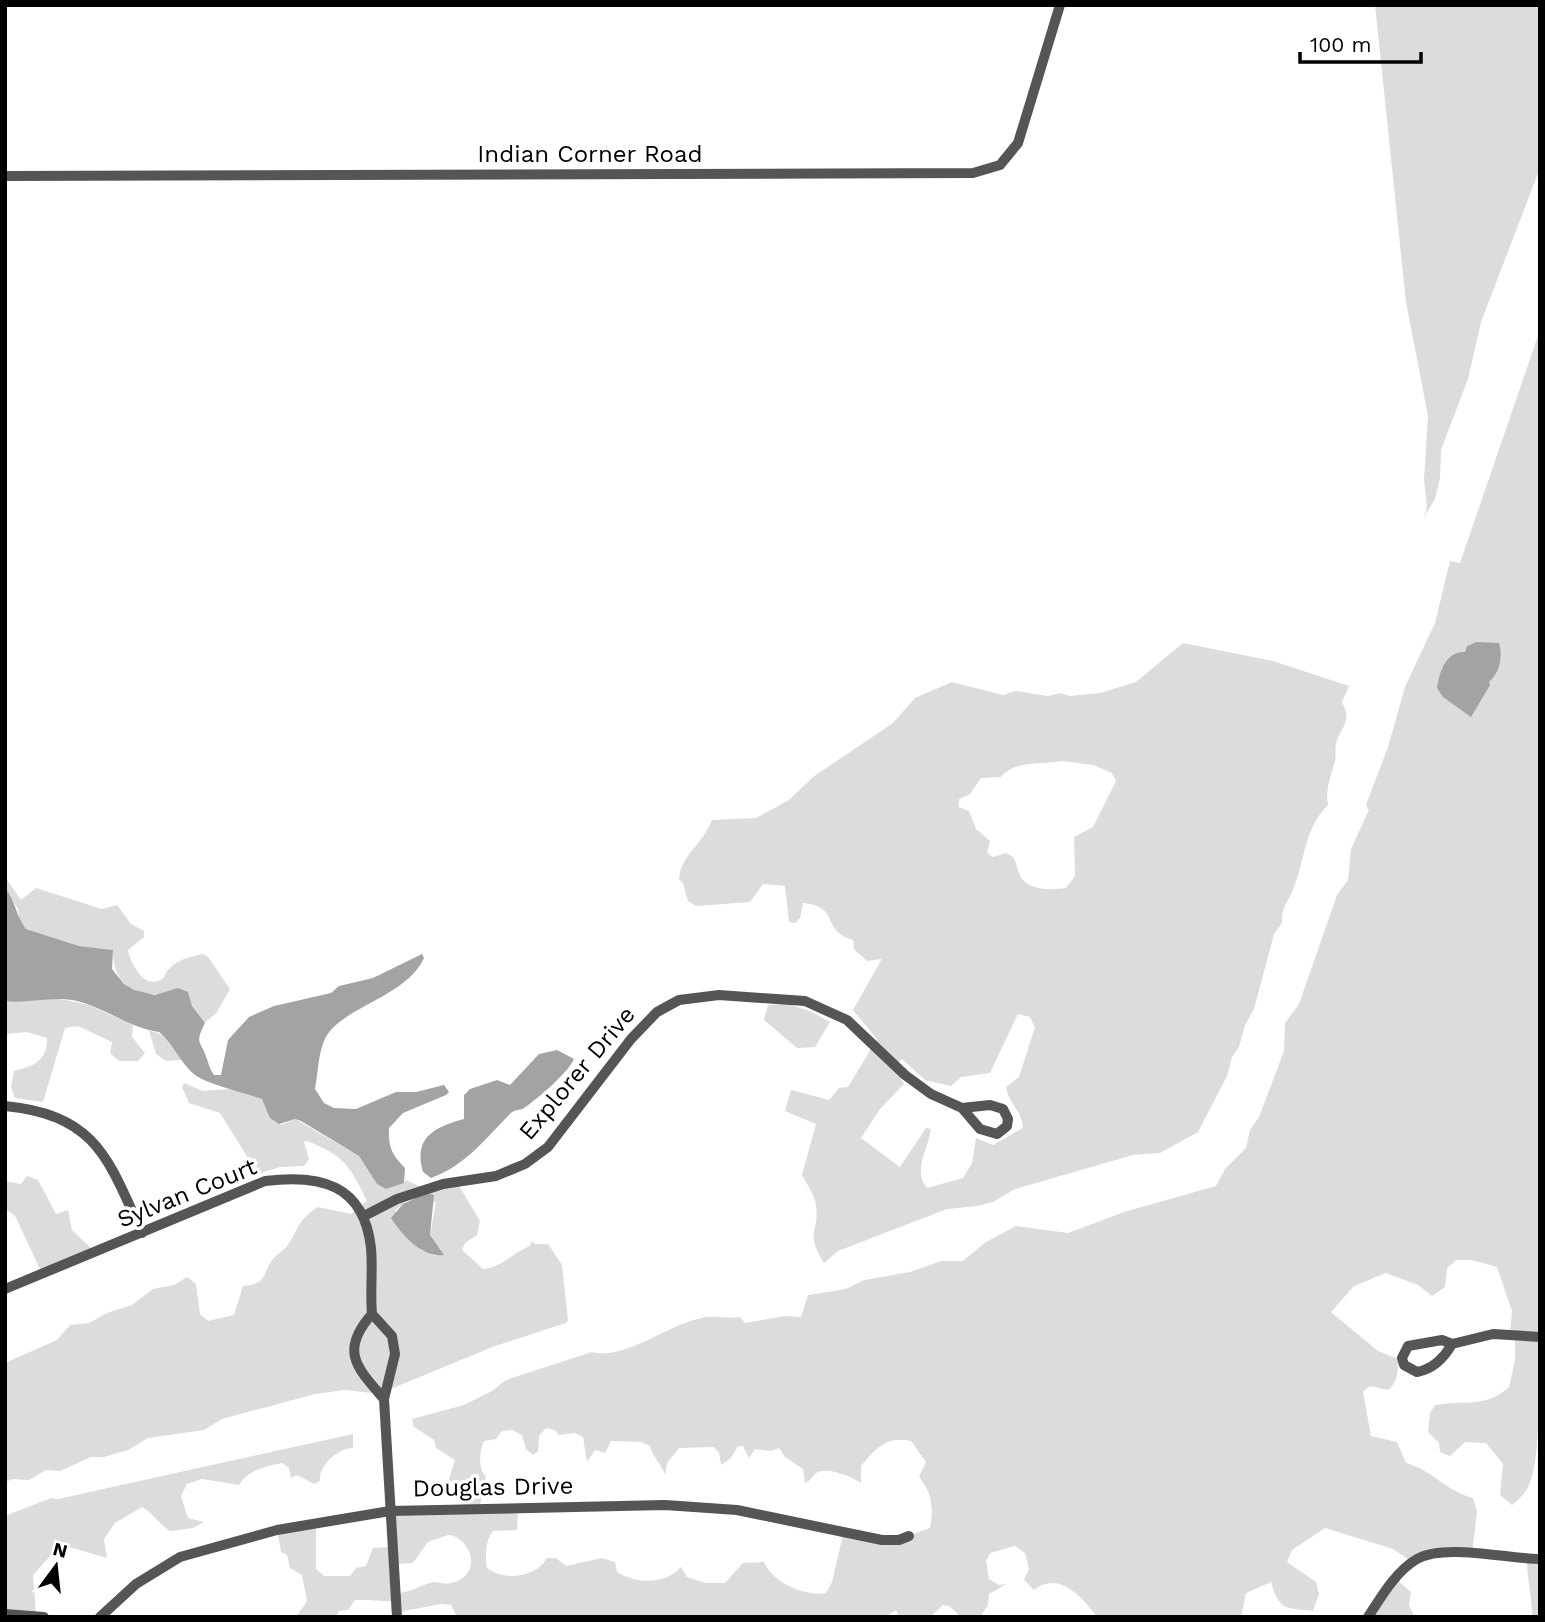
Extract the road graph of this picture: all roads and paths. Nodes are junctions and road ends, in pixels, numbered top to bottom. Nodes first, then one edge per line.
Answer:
1 (1060, 5) edge
2 (5, 176) edge
3 (5, 1106) edge
4 (962, 1108) dead end
5 (363, 1216) junction
6 (142, 1233) junction
7 (5, 1289) edge
8 (372, 1314) junction
9 (1540, 1337) edge
10 (1452, 1344) junction
11 (383, 1399) junction
12 (390, 1511) junction
13 (909, 1536) dead end
14 (1540, 1559) edge
15 (5, 1614) edge
16 (44, 1617) edge
17 (100, 1617) edge
18 (397, 1617) edge
19 (1368, 1617) edge

1 - 2 street, Indian Corner Road
3 - 6 street
4 - 5 street, Explorer Drive
5 - 6 street, Sylvan Court
5 - 8 street, Sylvan Court
6 - 7 street, Sylvan Court
8 - 11 street
8 - 11 street
9 - 10 street
10 - 10 street
11 - 12 street
12 - 13 street, Douglas Drive
12 - 17 street, Douglas Drive
12 - 18 street
14 - 19 street
15 - 16 street

